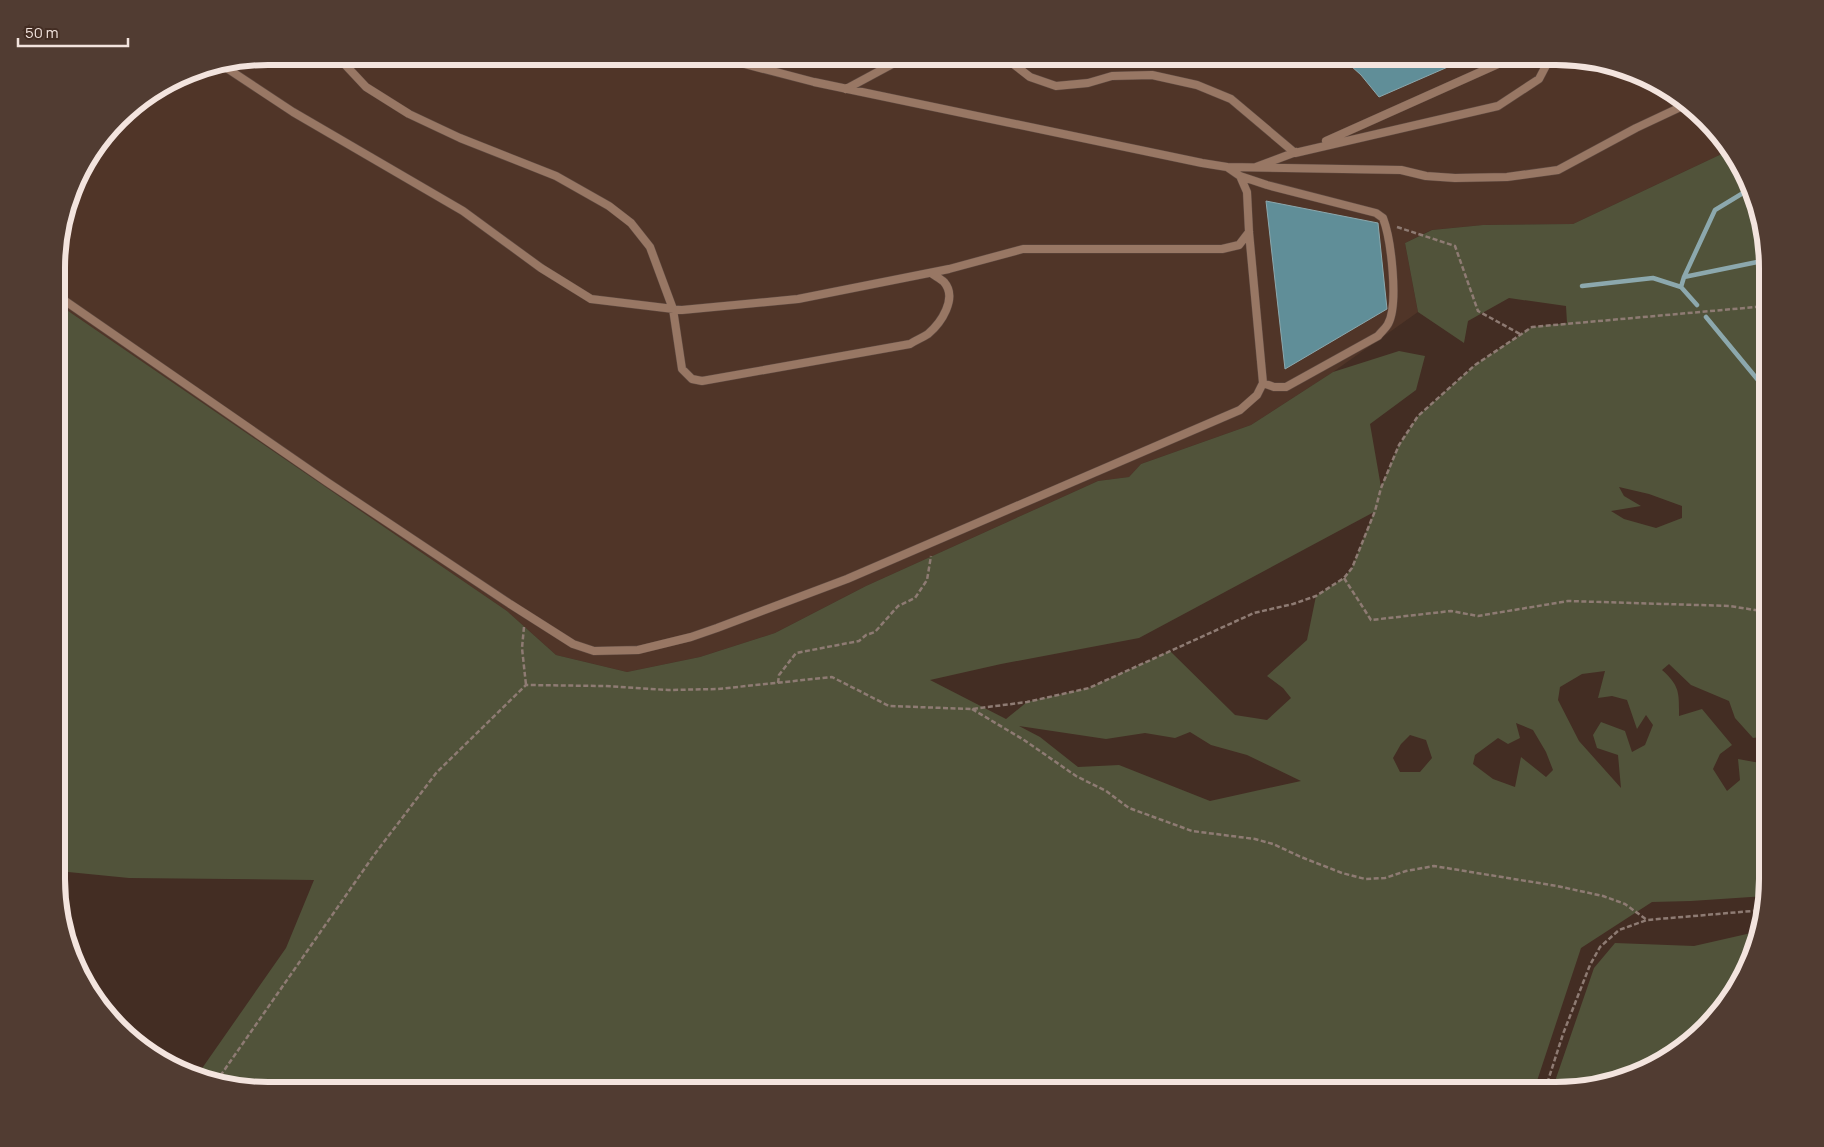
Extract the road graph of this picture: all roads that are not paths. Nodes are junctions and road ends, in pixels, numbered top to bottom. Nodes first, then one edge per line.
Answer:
1 (345, 65) edge
2 (749, 65) edge
3 (891, 65) edge
4 (1015, 65) edge
5 (1496, 65) edge
6 (1546, 65) edge
7 (227, 69) edge
8 (846, 89) junction
9 (1680, 107) edge
10 (1295, 152) junction
11 (1228, 167) junction
12 (1251, 168) junction
13 (1240, 176) junction
14 (1249, 232) junction
15 (931, 273) junction
16 (65, 301) edge
17 (673, 309) junction
18 (1263, 384) junction

1 - 17 lane
2 - 8 lane
3 - 8 lane
4 - 10 lane
5 - 10 lane
6 - 10 lane
7 - 17 lane
8 - 11 lane
9 - 12 lane
10 - 12 lane
11 - 12 lane
11 - 13 lane
13 - 14 lane
13 - 18 lane
14 - 15 lane
14 - 18 lane
15 - 17 lane
15 - 17 lane
16 - 18 lane

